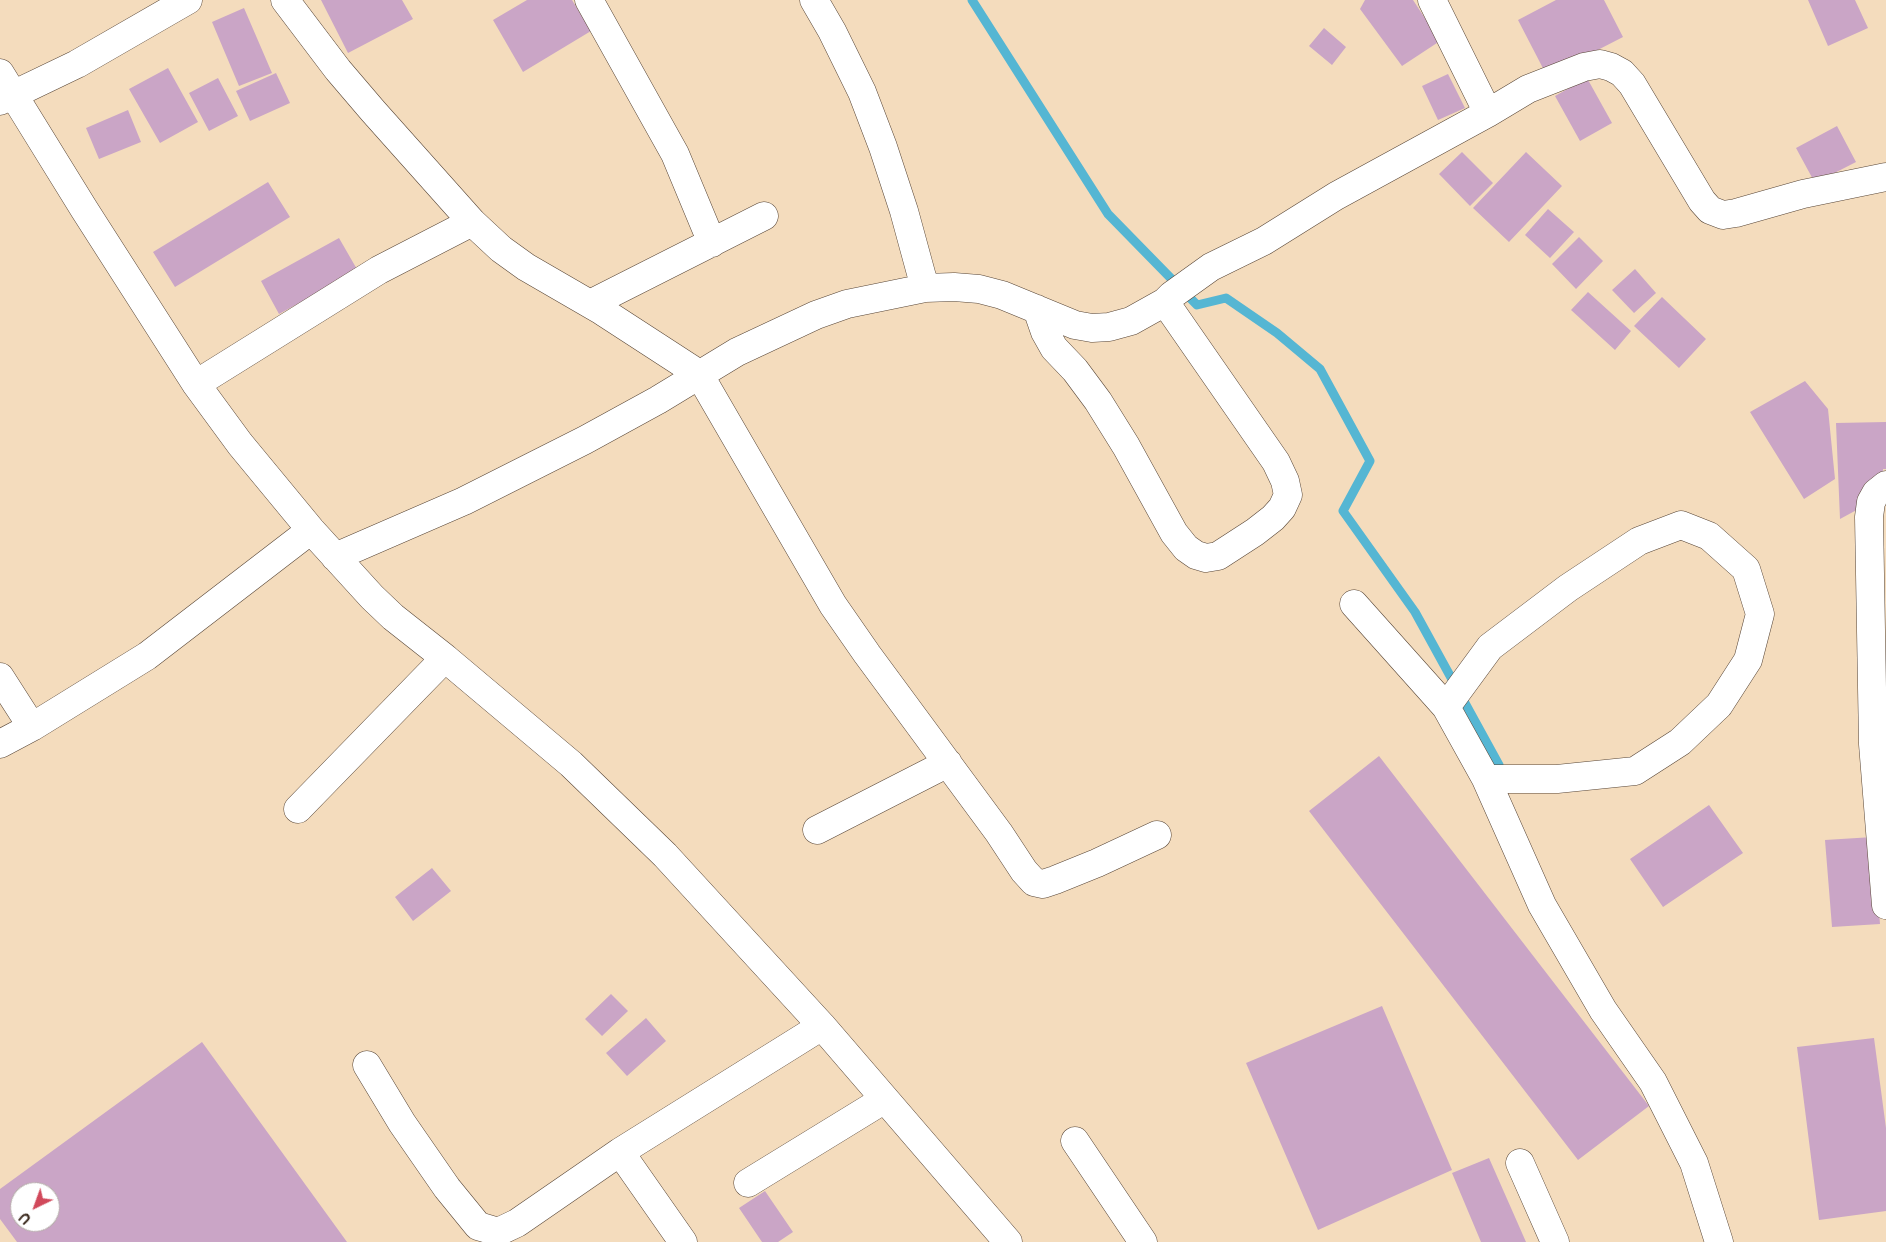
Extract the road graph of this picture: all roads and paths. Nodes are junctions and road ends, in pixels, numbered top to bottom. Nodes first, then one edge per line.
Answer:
1 (188, 0) edge
2 (284, 0) edge
3 (589, 0) edge
4 (814, 0) edge
5 (1432, 0) edge
6 (5, 89) edge
7 (1488, 113) junction
8 (1886, 176) edge
9 (764, 216) dead end
10 (472, 222) junction
11 (712, 243) junction
12 (925, 288) junction
13 (1168, 299) junction
14 (590, 304) junction
15 (1038, 309) junction
16 (699, 374) junction
17 (196, 384) junction
18 (1886, 485) edge
19 (311, 530) junction
20 (335, 557) junction
21 (1354, 604) dead end
22 (445, 658) junction
23 (0, 678) edge
24 (1446, 707) junction
25 (32, 727) junction
26 (0, 744) edge
27 (948, 763) junction
28 (1486, 779) junction
29 (298, 809) dead end
30 (817, 830) dead end
31 (1157, 835) dead end
32 (1886, 905) edge
33 (822, 1026) junction
34 (367, 1064) dead end
35 (885, 1099) junction
36 (1075, 1141) dead end
37 (620, 1152) junction
38 (1520, 1163) dead end
39 (748, 1183) dead end
40 (683, 1242) edge
41 (1008, 1242) edge
42 (1143, 1242) edge
43 (1555, 1242) edge
44 (1719, 1242) edge

1 - 6 street
2 - 10 street
3 - 11 street
4 - 12 street
5 - 7 street
6 - 17 street
7 - 8 street
7 - 13 street
9 - 11 street
10 - 14 street
10 - 17 street
11 - 14 street
12 - 15 street
12 - 16 street
13 - 15 street
13 - 15 street
14 - 16 street
16 - 20 street
16 - 27 street
17 - 19 street
18 - 32 street
19 - 20 street
19 - 25 street
20 - 22 street
21 - 24 street
22 - 29 street
22 - 33 street
23 - 25 street
24 - 28 street
24 - 28 street
25 - 26 street
27 - 30 street
27 - 31 street
28 - 44 street
33 - 35 street
33 - 37 street
34 - 37 street
35 - 39 street
35 - 41 street
36 - 42 street
37 - 40 street
38 - 43 street

